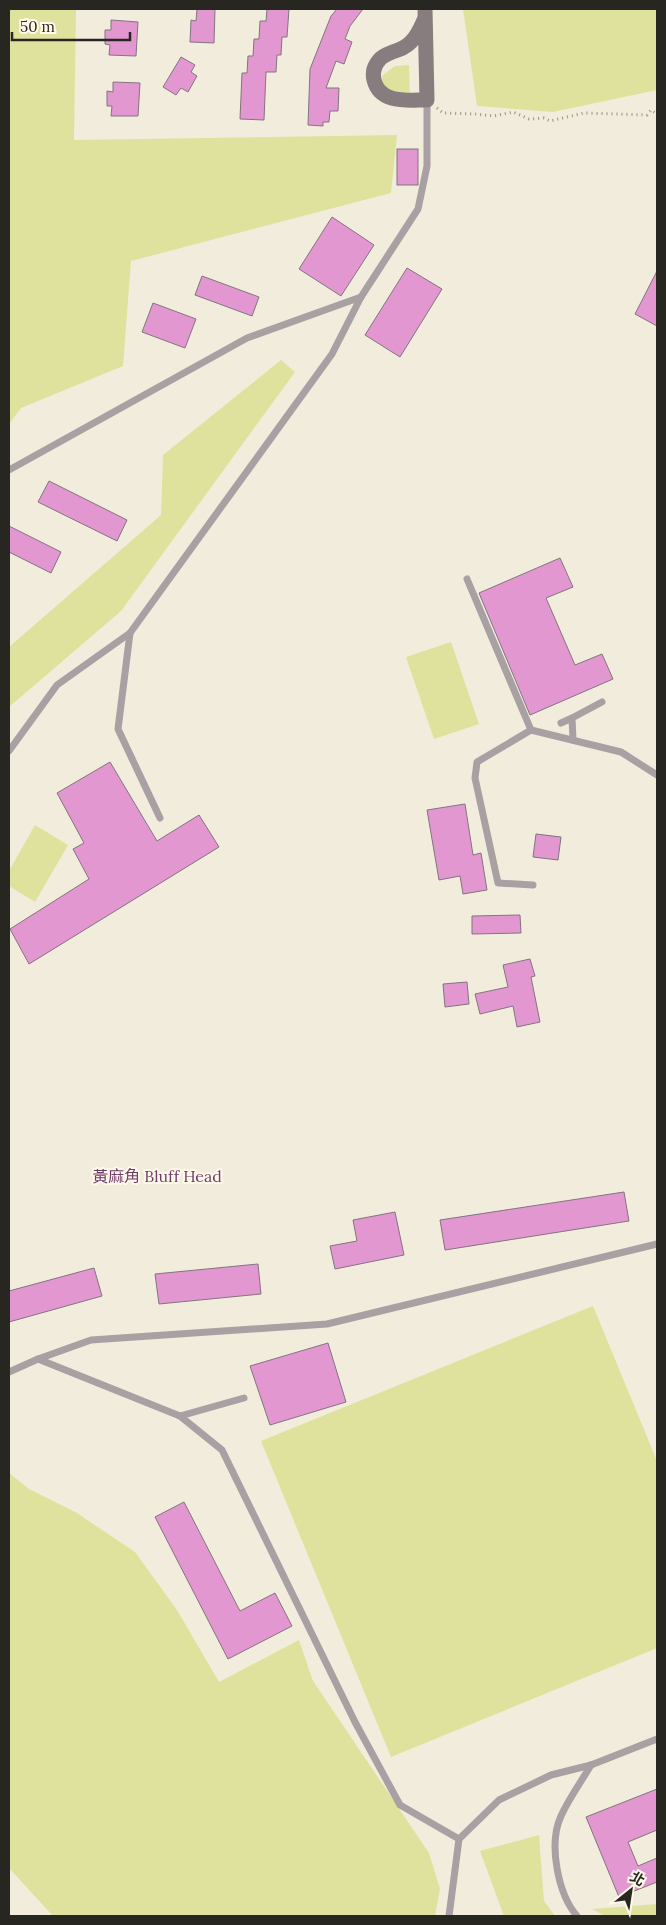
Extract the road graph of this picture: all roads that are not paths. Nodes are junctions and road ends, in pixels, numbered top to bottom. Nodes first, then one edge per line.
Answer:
1 (425, 13) edge
2 (427, 100) junction
3 (360, 297) junction
4 (9, 470) edge
5 (467, 580) dead end
6 (130, 633) junction
7 (602, 702) dead end
8 (572, 718) junction
9 (560, 723) dead end
10 (531, 730) junction
11 (573, 740) junction
12 (9, 751) edge
13 (657, 775) edge
14 (160, 818) dead end
15 (533, 884) dead end
16 (657, 1244) edge
17 (38, 1359) junction
18 (9, 1372) edge
19 (244, 1398) dead end
20 (180, 1416) junction
21 (657, 1739) edge
22 (591, 1765) junction
23 (459, 1839) junction
24 (449, 1916) edge
25 (577, 1916) edge

1 - 2 street
1 - 2 street
2 - 3 lane
3 - 4 lane
3 - 6 lane
5 - 10 lane
6 - 12 lane
6 - 14 lane
7 - 8 lane
8 - 9 lane
8 - 11 lane
10 - 11 lane
10 - 15 lane
11 - 13 lane
16 - 17 lane
17 - 18 lane
17 - 20 lane
19 - 20 lane
20 - 23 lane
21 - 22 lane
22 - 23 lane
22 - 25 lane
23 - 24 lane

